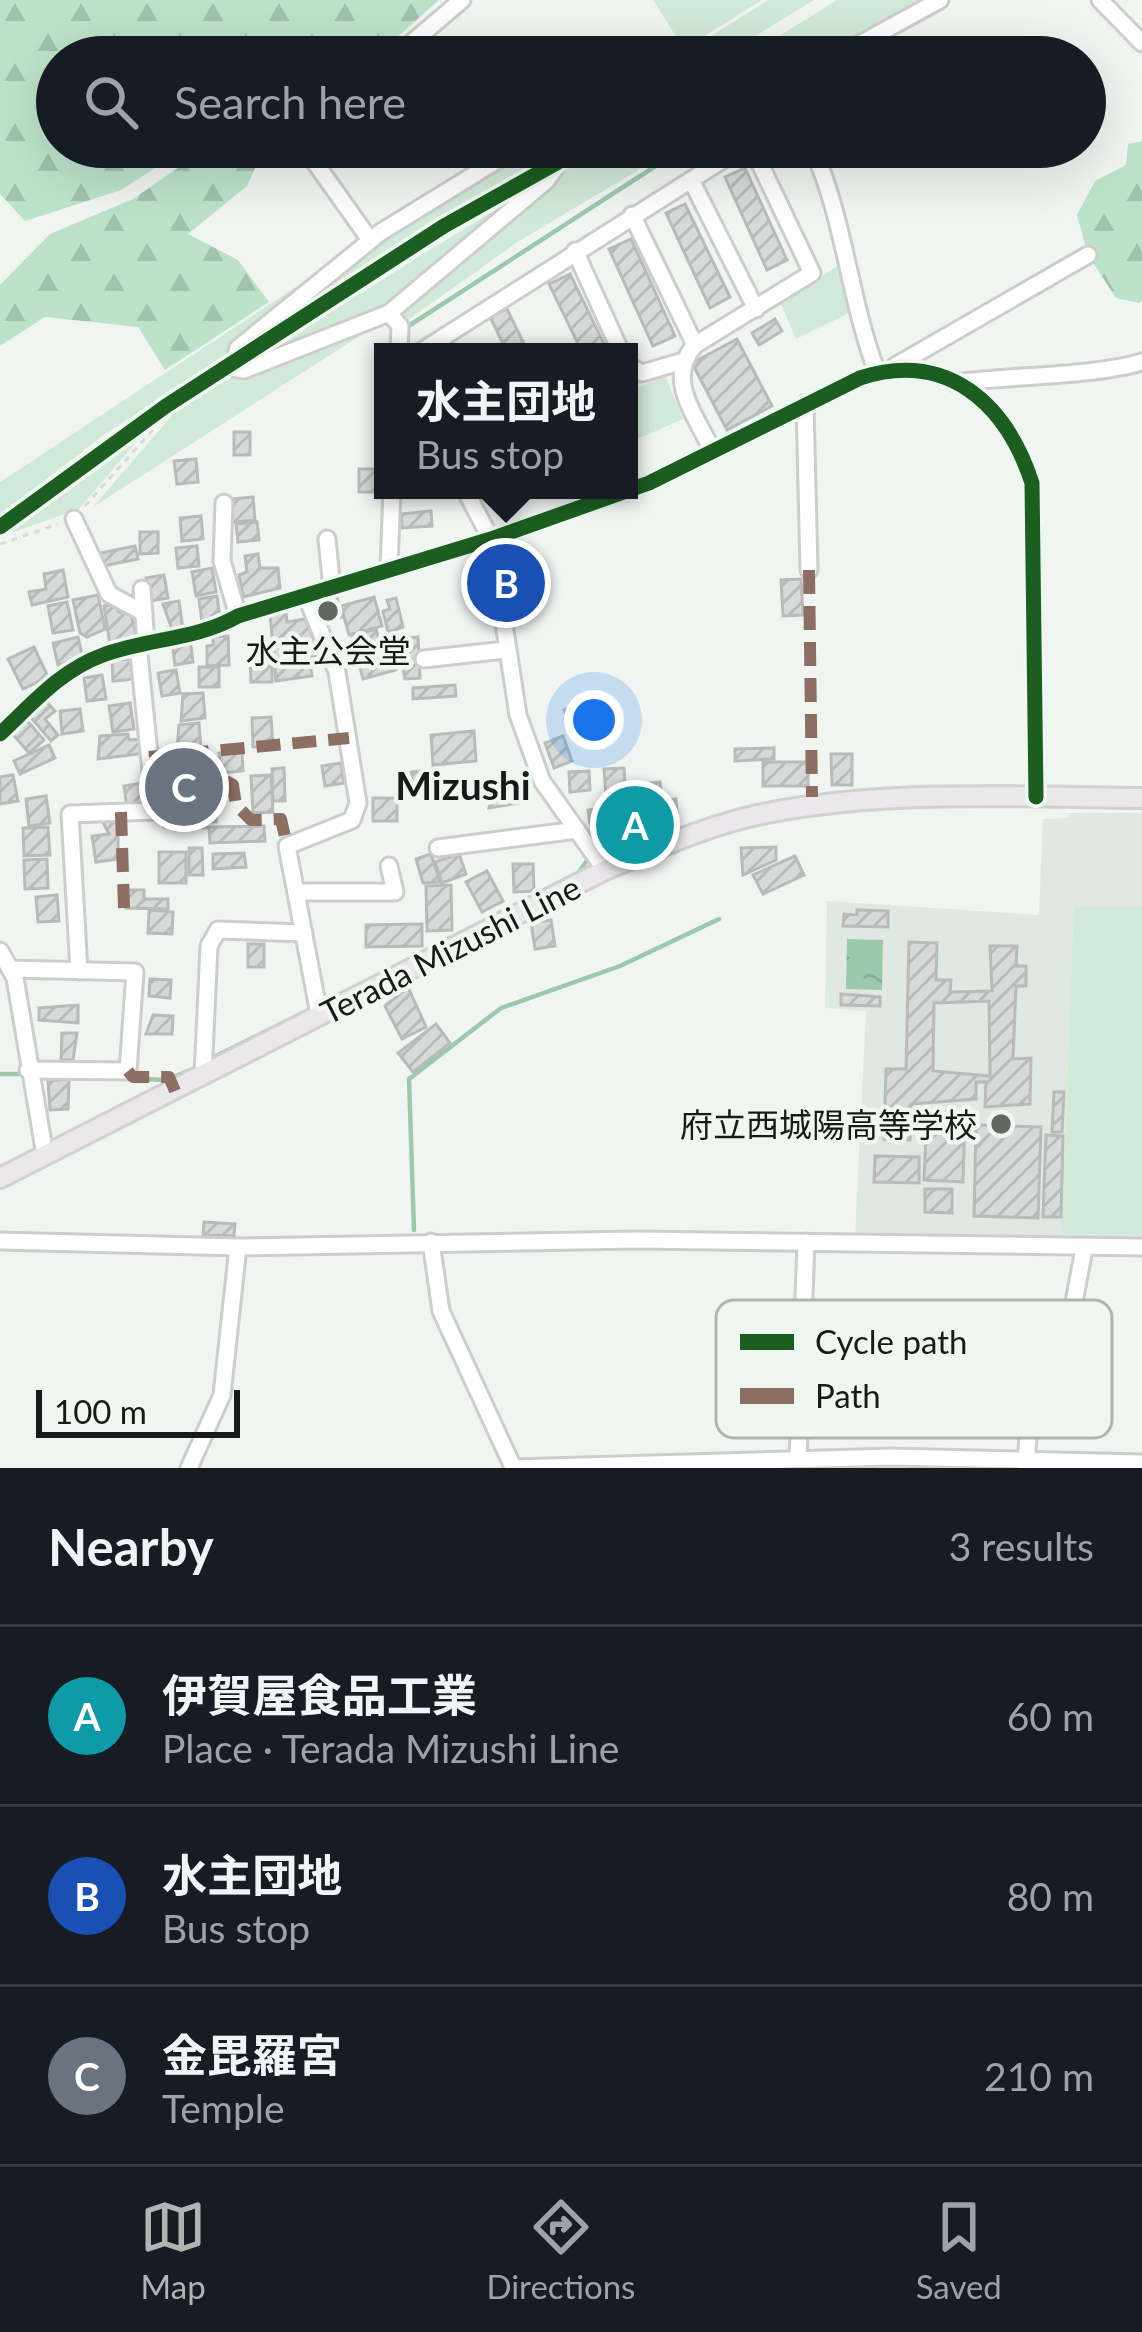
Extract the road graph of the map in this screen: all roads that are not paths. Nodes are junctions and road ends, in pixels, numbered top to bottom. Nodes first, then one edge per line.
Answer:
1 (462, 0) edge
2 (940, 0) edge
3 (1100, 0) edge
4 (420, 36) edge
5 (874, 36) edge
6 (1142, 43) edge
7 (319, 168) edge
8 (485, 168) edge
9 (556, 168) edge
10 (711, 168) edge
11 (758, 168) edge
12 (819, 168) edge
13 (691, 180) junction
14 (632, 215) junction
15 (370, 240) junction
16 (575, 251) junction
17 (1088, 255) dead end
18 (756, 309) junction
19 (389, 313) junction
20 (399, 343) edge
21 (434, 343) edge
22 (617, 343) edge
23 (695, 345) junction
24 (680, 362) junction
25 (1142, 362) edge
26 (895, 366) junction
27 (638, 371) edge
28 (877, 372) junction
29 (955, 383) junction
30 (806, 404) junction
31 (712, 450) junction
32 (638, 487) edge
33 (392, 499) edge
34 (470, 499) edge
35 (604, 499) edge
36 (224, 502) dead end
37 (74, 518) road end
38 (327, 539) dead end
39 (491, 539) junction
40 (388, 567) junction
41 (809, 570) dead end
42 (142, 589) dead end
43 (332, 589) junction
44 (307, 598) junction
45 (144, 613) junction
46 (238, 616) junction
47 (142, 644) junction
48 (505, 650) junction
49 (424, 659) dead end
50 (0, 734) edge
51 (1036, 797) junction
52 (1142, 798) edge
53 (577, 830) junction
54 (437, 848) dead end
55 (389, 866) dead end
56 (605, 870) junction
57 (296, 892) junction
58 (304, 933) junction
59 (0, 951) edge
60 (10, 969) junction
61 (79, 971) junction
62 (319, 1014) junction
63 (28, 1070) junction
64 (203, 1076) junction
65 (45, 1155) junction
66 (0, 1178) edge
67 (0, 1240) edge
68 (430, 1242) junction
69 (806, 1243) junction
70 (1142, 1246) edge
71 (238, 1247) junction
72 (1084, 1249) junction
73 (804, 1300) edge
74 (1074, 1300) edge
75 (799, 1438) edge
76 (798, 1459) junction
77 (1142, 1463) edge
78 (736, 1464) edge
79 (1026, 1464) edge
80 (513, 1467) edge
81 (189, 1468) edge

1 - 4 street
2 - 5 street
3 - 6 street
7 - 15 street
8 - 15 street
9 - 19 street
10 - 13 street
11 - 18 street
12 - 28 street
13 - 14 street
13 - 18 street
14 - 16 street
14 - 23 street
15 - 19 street
16 - 21 street
16 - 22 street
17 - 26 street
18 - 23 street
19 - 20 street
23 - 24 street
24 - 27 street
24 - 31 street
25 - 29 street
26 - 28 street
26 - 29 street
28 - 30 street
29 - 51 street
30 - 31 street
30 - 41 street
31 - 32 street
33 - 40 street
34 - 39 street
35 - 39 street
36 - 46 street
37 - 45 street
38 - 43 street
39 - 40 street
39 - 48 street
40 - 43 street
42 - 45 street
43 - 44 street
44 - 46 street
44 - 57 street
45 - 47 street
46 - 47 street
47 - 50 street
47 - 61 street
48 - 49 street
48 - 53 street
51 - 52 main road, Terada Mizushi Line
51 - 56 main road, Terada Mizushi Line
53 - 54 street
53 - 56 street
55 - 57 street
56 - 62 main road, Terada Mizushi Line
57 - 58 street
58 - 62 street
58 - 64 street
59 - 60 street
60 - 61 street
60 - 63 street
61 - 63 street
62 - 64 main road, Terada Mizushi Line
63 - 65 street
64 - 65 main road, Terada Mizushi Line
65 - 66 main road, Terada Mizushi Line
67 - 71 street
68 - 69 street
68 - 71 street
68 - 80 street
69 - 72 street
69 - 73 street
70 - 72 street
71 - 81 street
72 - 74 street
75 - 76 street
76 - 78 street
76 - 79 street
77 - 79 street
78 - 80 street

